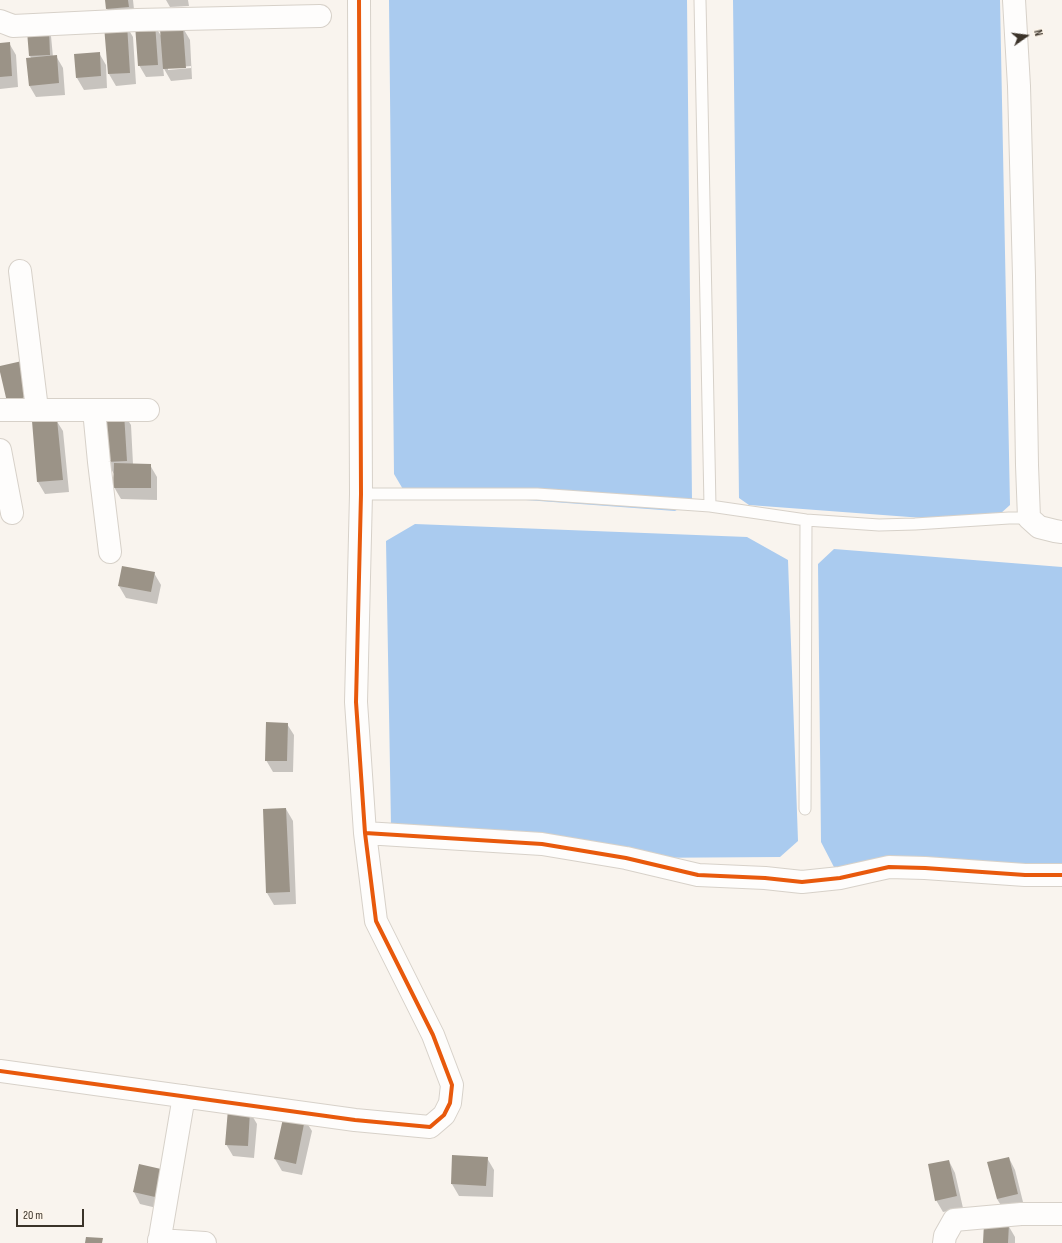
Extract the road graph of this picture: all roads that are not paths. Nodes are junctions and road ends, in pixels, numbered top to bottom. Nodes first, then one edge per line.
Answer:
1 (359, 0) edge
2 (700, 0) edge
3 (1014, 0) edge
4 (320, 16) dead end
5 (0, 21) edge
6 (20, 272) dead end
7 (37, 409) junction
8 (0, 410) edge
9 (94, 410) junction
10 (148, 410) dead end
11 (0, 450) edge
12 (361, 494) junction
13 (710, 506) junction
14 (12, 513) dead end
15 (1029, 518) junction
16 (806, 520) junction
17 (1062, 532) edge
18 (110, 552) dead end
19 (806, 809) dead end
20 (365, 833) junction
21 (1062, 875) edge
22 (0, 1071) edge
23 (184, 1096) junction
24 (1062, 1214) edge
25 (159, 1241) edge
26 (205, 1243) edge
27 (944, 1243) edge

1 - 12 street
2 - 13 lane
3 - 15 street
4 - 5 street
6 - 7 street
7 - 8 street
7 - 9 street
9 - 10 street
9 - 18 street
11 - 14 street
12 - 13 lane
12 - 20 street
13 - 16 lane
15 - 16 lane
15 - 17 street
16 - 19 lane
20 - 21 street
20 - 23 street
22 - 23 street
23 - 25 street
24 - 27 street
25 - 26 street

